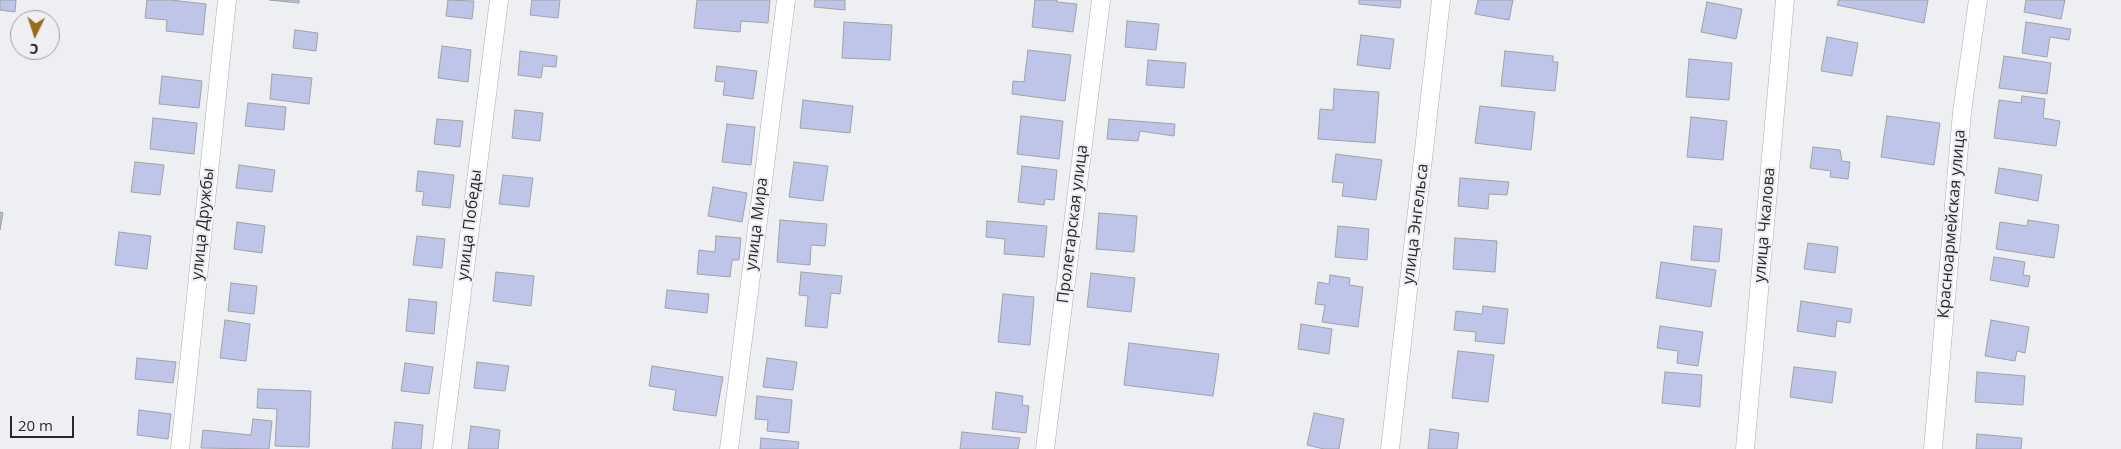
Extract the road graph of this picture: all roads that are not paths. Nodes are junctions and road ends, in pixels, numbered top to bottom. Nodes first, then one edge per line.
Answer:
1 (227, 0) edge
2 (499, 0) edge
3 (786, 0) edge
4 (1101, 0) edge
5 (1442, 0) edge
6 (1785, 0) edge
7 (1978, 0) edge
8 (180, 449) edge
9 (442, 449) edge
10 (729, 449) edge
11 (1046, 449) edge
12 (1390, 449) edge
13 (1745, 449) edge
14 (1933, 449) edge

1 - 8 street, улица Дружбы
2 - 9 street, улица Победы
3 - 10 street, улица Мира
4 - 11 street, Пролетарская улица
5 - 12 street, улица Энгельса
6 - 13 street, улица Чкалова
7 - 14 street, Красноармейская улица

